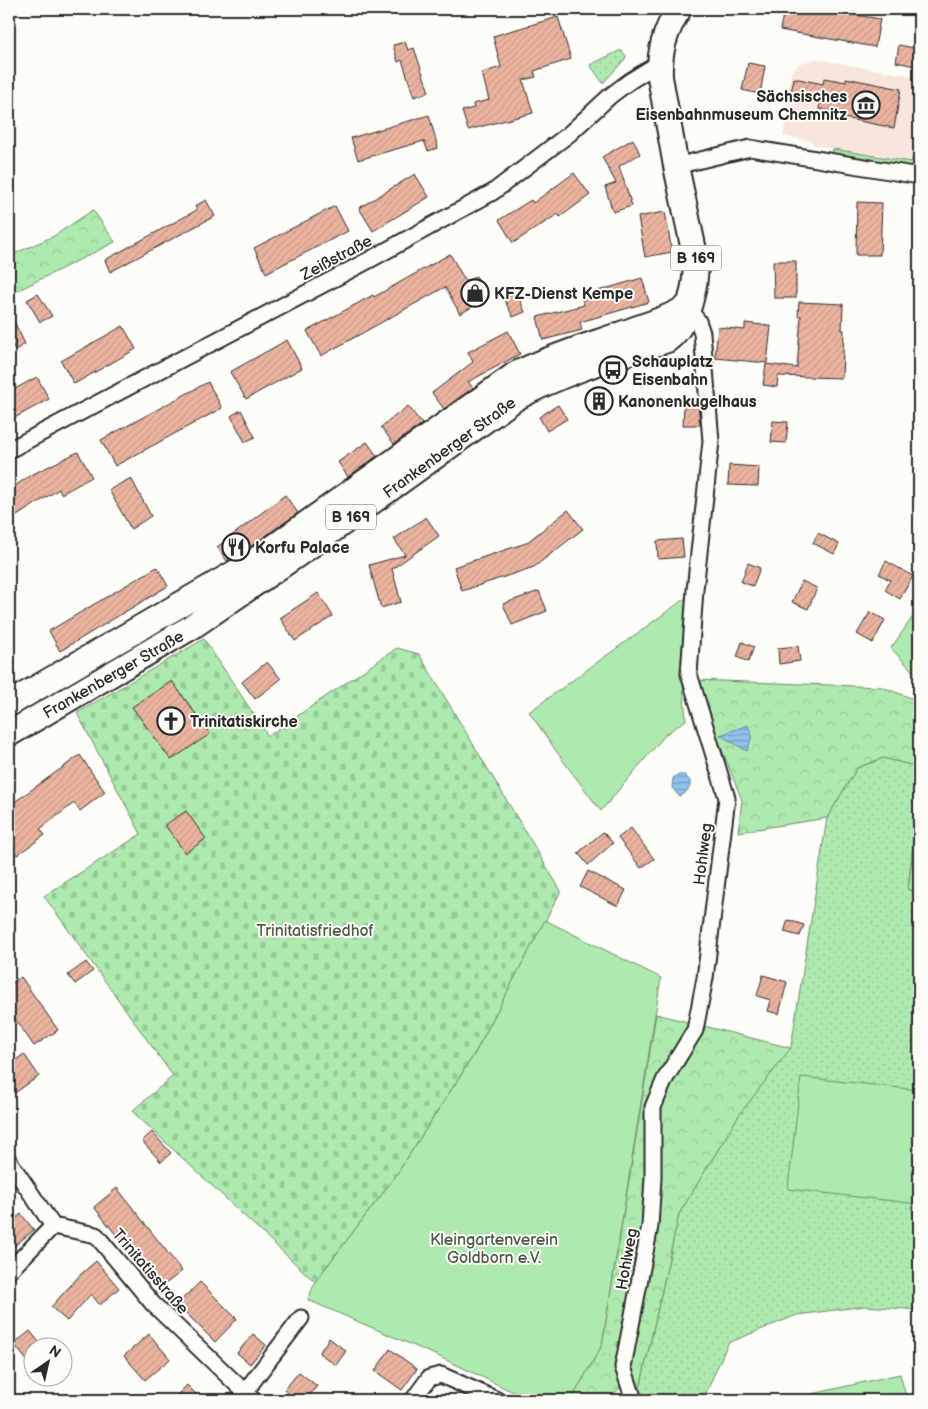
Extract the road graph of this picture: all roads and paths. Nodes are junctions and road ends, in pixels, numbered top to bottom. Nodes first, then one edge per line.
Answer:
1 (679, 9) edge
2 (659, 63) junction
3 (676, 166) junction
4 (919, 176) edge
5 (688, 306) junction
6 (9, 450) edge
7 (9, 704) edge
8 (9, 734) edge
9 (9, 1161) edge
10 (53, 1226) junction
11 (9, 1270) edge
12 (301, 1318) dead end
13 (247, 1399) edge
14 (413, 1400) edge
15 (497, 1400) edge
16 (634, 1400) edge

1 - 2 main road, Frankenberger Straße / B 169
2 - 3 main road, Frankenberger Straße / B 169
2 - 6 street, Zeißstraße
3 - 4 street
3 - 5 main road, Frankenberger Straße / B 169
5 - 7 main road, Frankenberger Straße / B 169
5 - 8 main road, Frankenberger Straße / B 169
5 - 16 street, Hohlweg
9 - 10 street
10 - 11 street
10 - 13 street, Trinitatisstraße
12 - 13 street, Trinitatisstraße
14 - 15 street

